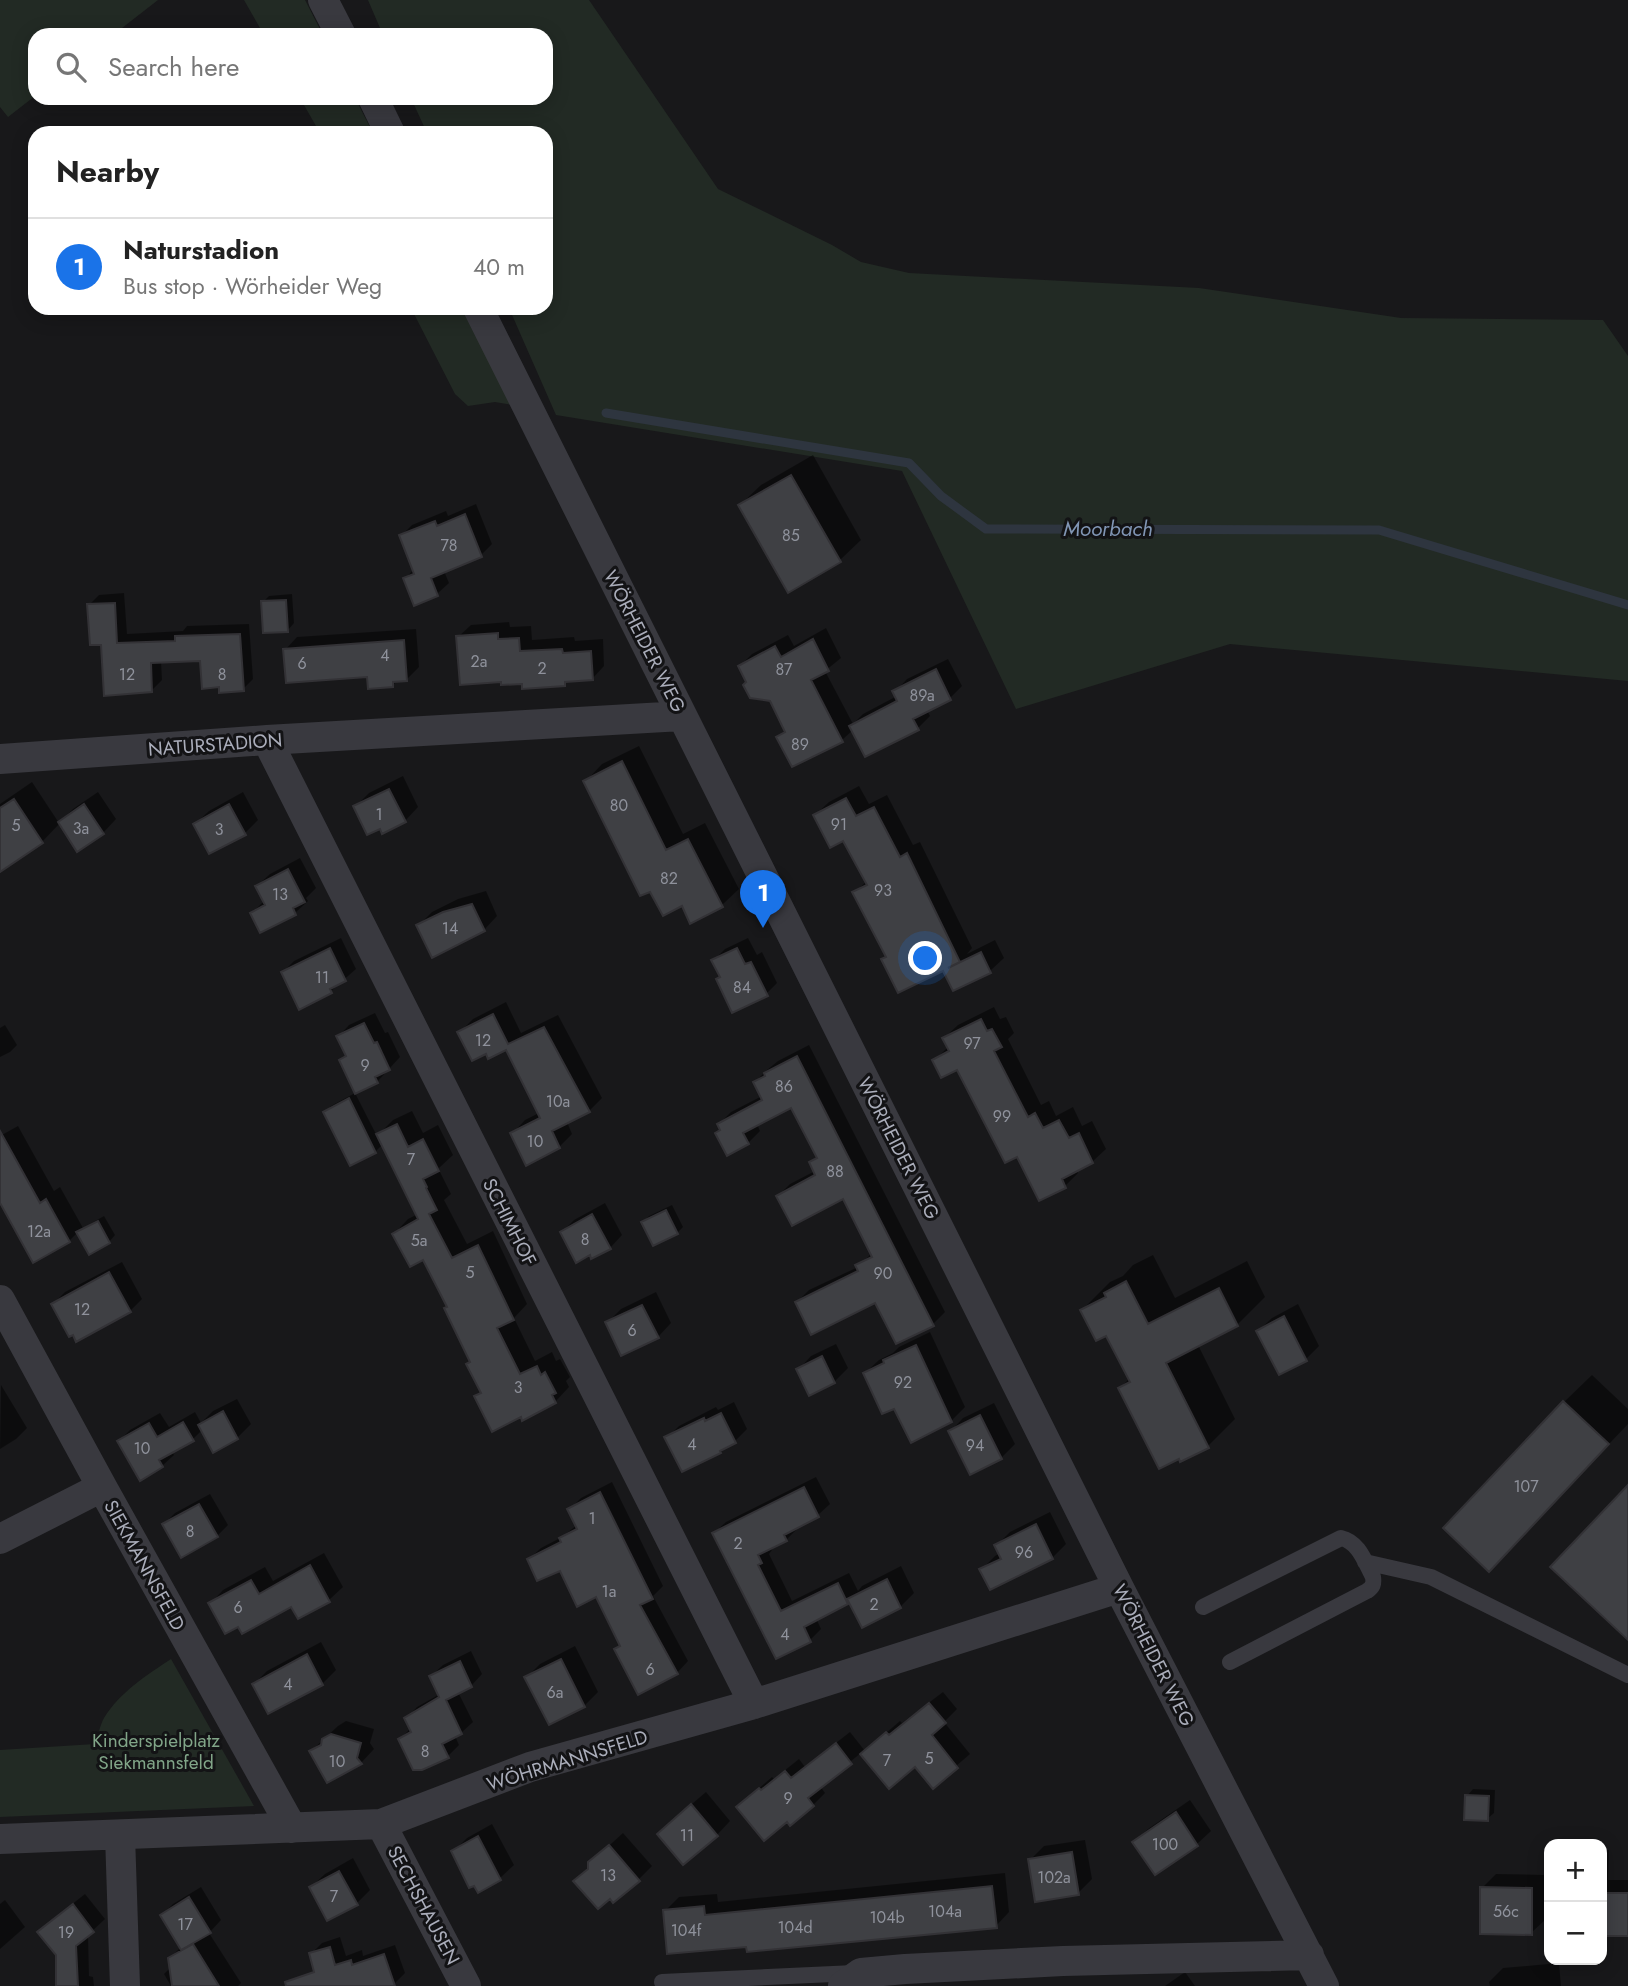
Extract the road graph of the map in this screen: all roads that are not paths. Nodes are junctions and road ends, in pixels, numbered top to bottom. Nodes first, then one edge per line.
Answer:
1 (323, 0) edge
2 (337, 28) edge
3 (376, 105) edge
4 (387, 126) edge
5 (482, 315) edge
6 (682, 716) junction
7 (267, 740) junction
8 (0, 759) edge
9 (0, 1300) edge
10 (102, 1488) junction
11 (0, 1539) edge
12 (1365, 1562) junction
13 (1119, 1588) junction
14 (1203, 1607) dead end
15 (1230, 1662) dead end
16 (1628, 1675) edge
17 (754, 1704) junction
18 (381, 1824) junction
19 (292, 1828) junction
20 (120, 1835) junction
21 (0, 1839) edge
22 (1309, 1955) junction
23 (852, 1979) edge
24 (662, 1982) dead end
25 (125, 1986) edge
26 (466, 1986) edge
27 (1324, 1986) edge

1 - 2 street
3 - 4 street
5 - 6 street, WÖRHEIDER WEG
6 - 7 street, NATURSTADION
6 - 13 street, WÖRHEIDER WEG
7 - 8 street, NATURSTADION
7 - 17 street, SCHIMHOF
9 - 10 street, SIEKMANNSFELD
10 - 11 street
10 - 19 street, SIEKMANNSFELD
12 - 14 lane
12 - 15 lane
12 - 16 lane
13 - 17 street, WÖHRMANNSFELD
13 - 22 street, WÖRHEIDER WEG
17 - 18 street, WÖHRMANNSFELD
18 - 19 street, WÖHRMANNSFELD
18 - 26 street, SECHSHAUSEN
19 - 20 street, WÖHRMANNSFELD
20 - 21 street, WÖHRMANNSFELD
20 - 25 street
22 - 23 street
22 - 27 street, WÖRHEIDER WEG
23 - 24 lane

